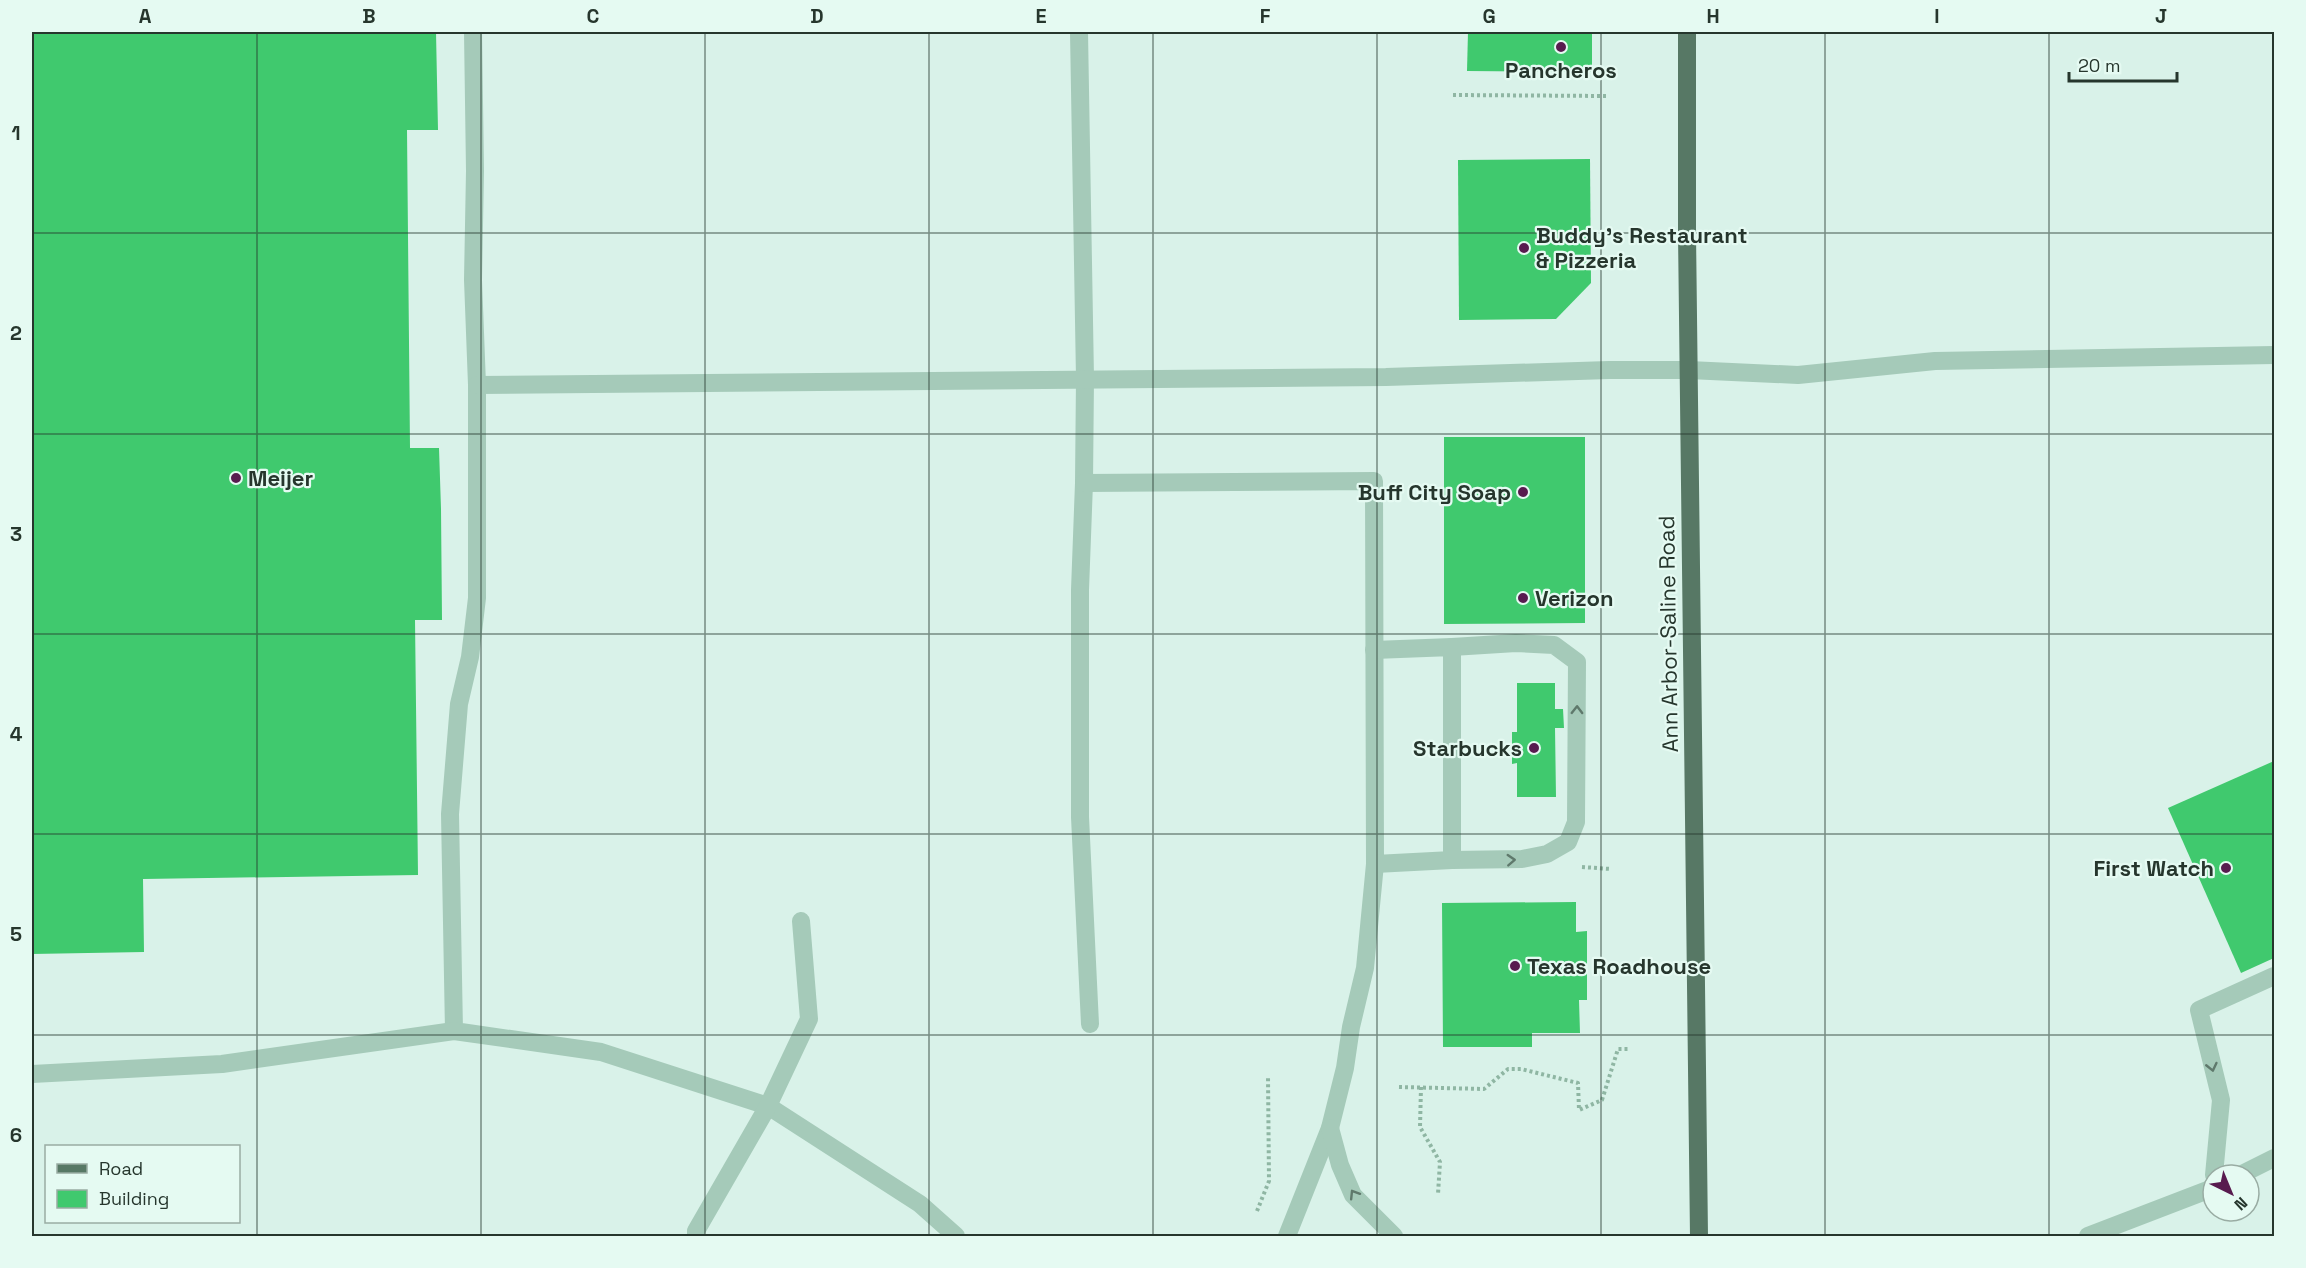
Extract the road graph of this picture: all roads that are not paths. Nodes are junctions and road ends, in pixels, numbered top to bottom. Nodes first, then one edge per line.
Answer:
1 (473, 32) edge
2 (1079, 32) edge
3 (1687, 32) edge
4 (2274, 355) edge
5 (1689, 370) junction
6 (1085, 378) junction
7 (477, 385) junction
8 (1084, 483) junction
9 (1452, 647) junction
10 (1374, 650) junction
11 (1452, 860) junction
12 (1375, 864) junction
13 (801, 921) dead end
14 (2274, 976) edge
15 (1090, 1024) dead end
16 (454, 1031) junction
17 (32, 1074) edge
18 (768, 1106) junction
19 (1330, 1128) junction
20 (2215, 1163) edge
21 (2201, 1193) edge
22 (696, 1236) edge
23 (956, 1236) edge
24 (1287, 1236) edge
25 (1394, 1236) edge
26 (1699, 1236) edge
27 (2088, 1236) edge

1 - 7 street
2 - 6 street
3 - 5 main road, Ann Arbor-Saline Road
4 - 5 street
5 - 6 street
5 - 26 main road, Ann Arbor-Saline Road
6 - 7 street
6 - 8 street
7 - 16 street
8 - 10 street
8 - 15 street
9 - 10 street
9 - 11 street
11 -> 9 street
10 - 12 street
11 - 12 street
12 - 19 street
13 - 18 street
14 -> 20 street
16 - 17 street
16 - 18 street
18 - 22 street
18 - 23 street
19 - 24 street
25 -> 19 street
21 - 27 street

